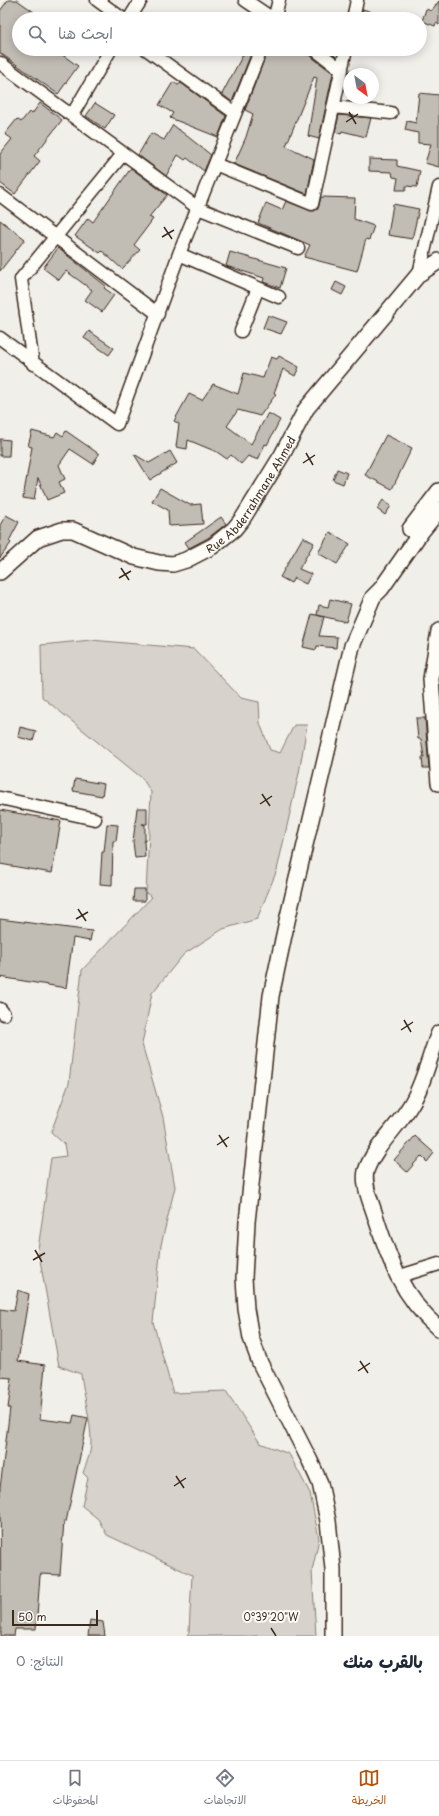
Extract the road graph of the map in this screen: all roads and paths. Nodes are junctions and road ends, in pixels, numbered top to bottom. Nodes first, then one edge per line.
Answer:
1 (97, 0) edge
2 (141, 0) edge
3 (245, 0) edge
4 (279, 0) edge
5 (357, 0) edge
6 (113, 12) edge
7 (133, 12) edge
8 (263, 12) edge
9 (276, 12) edge
10 (354, 12) edge
11 (107, 56) edge
12 (156, 56) edge
13 (258, 56) edge
14 (323, 56) edge
15 (345, 56) edge
16 (0, 63) edge
17 (342, 70) junction
18 (333, 107) junction
19 (235, 113) junction
20 (391, 113) dead end
21 (72, 115) junction
22 (123, 154) junction
23 (215, 164) junction
24 (439, 187) edge
25 (0, 195) edge
26 (198, 208) junction
27 (55, 236) junction
28 (298, 248) dead end
29 (179, 254) junction
30 (439, 261) edge
31 (419, 274) junction
32 (258, 288) junction
33 (279, 297) dead end
34 (158, 314) junction
35 (241, 331) dead end
36 (0, 338) edge
37 (33, 364) junction
38 (439, 491) edge
39 (439, 510) edge
40 (0, 572) edge
41 (373, 598) junction
42 (439, 631) edge
43 (439, 783) edge
44 (0, 798) edge
45 (95, 819) dead end
46 (439, 1033) edge
47 (439, 1264) edge
48 (397, 1277) junction
49 (439, 1329) edge
50 (332, 1636) edge

1 - 6 street
2 - 7 street
3 - 8 street
4 - 9 street
5 - 10 street
11 - 21 street
12 - 19 street
13 - 19 street
14 - 17 street
15 - 17 street
16 - 21 street
17 - 18 street
18 - 20 street
18 - 23 street
19 - 23 street
21 - 22 street
22 - 26 street
22 - 27 street
23 - 26 street
24 - 31 street
25 - 27 street
26 - 28 street
26 - 29 street
27 - 34 street
27 - 37 street
29 - 32 street
29 - 34 street
30 - 31 main road, Rue Abderrahmane Ahmed
31 - 40 main road, Rue Abderrahmane Ahmed
32 - 33 street
32 - 35 street
34 - 37 street
36 - 37 street
38 - 41 main road
39 - 41 main road
41 - 50 main road
42 - 43 main road
44 - 45 street
46 - 48 main road
47 - 48 street
48 - 49 main road

